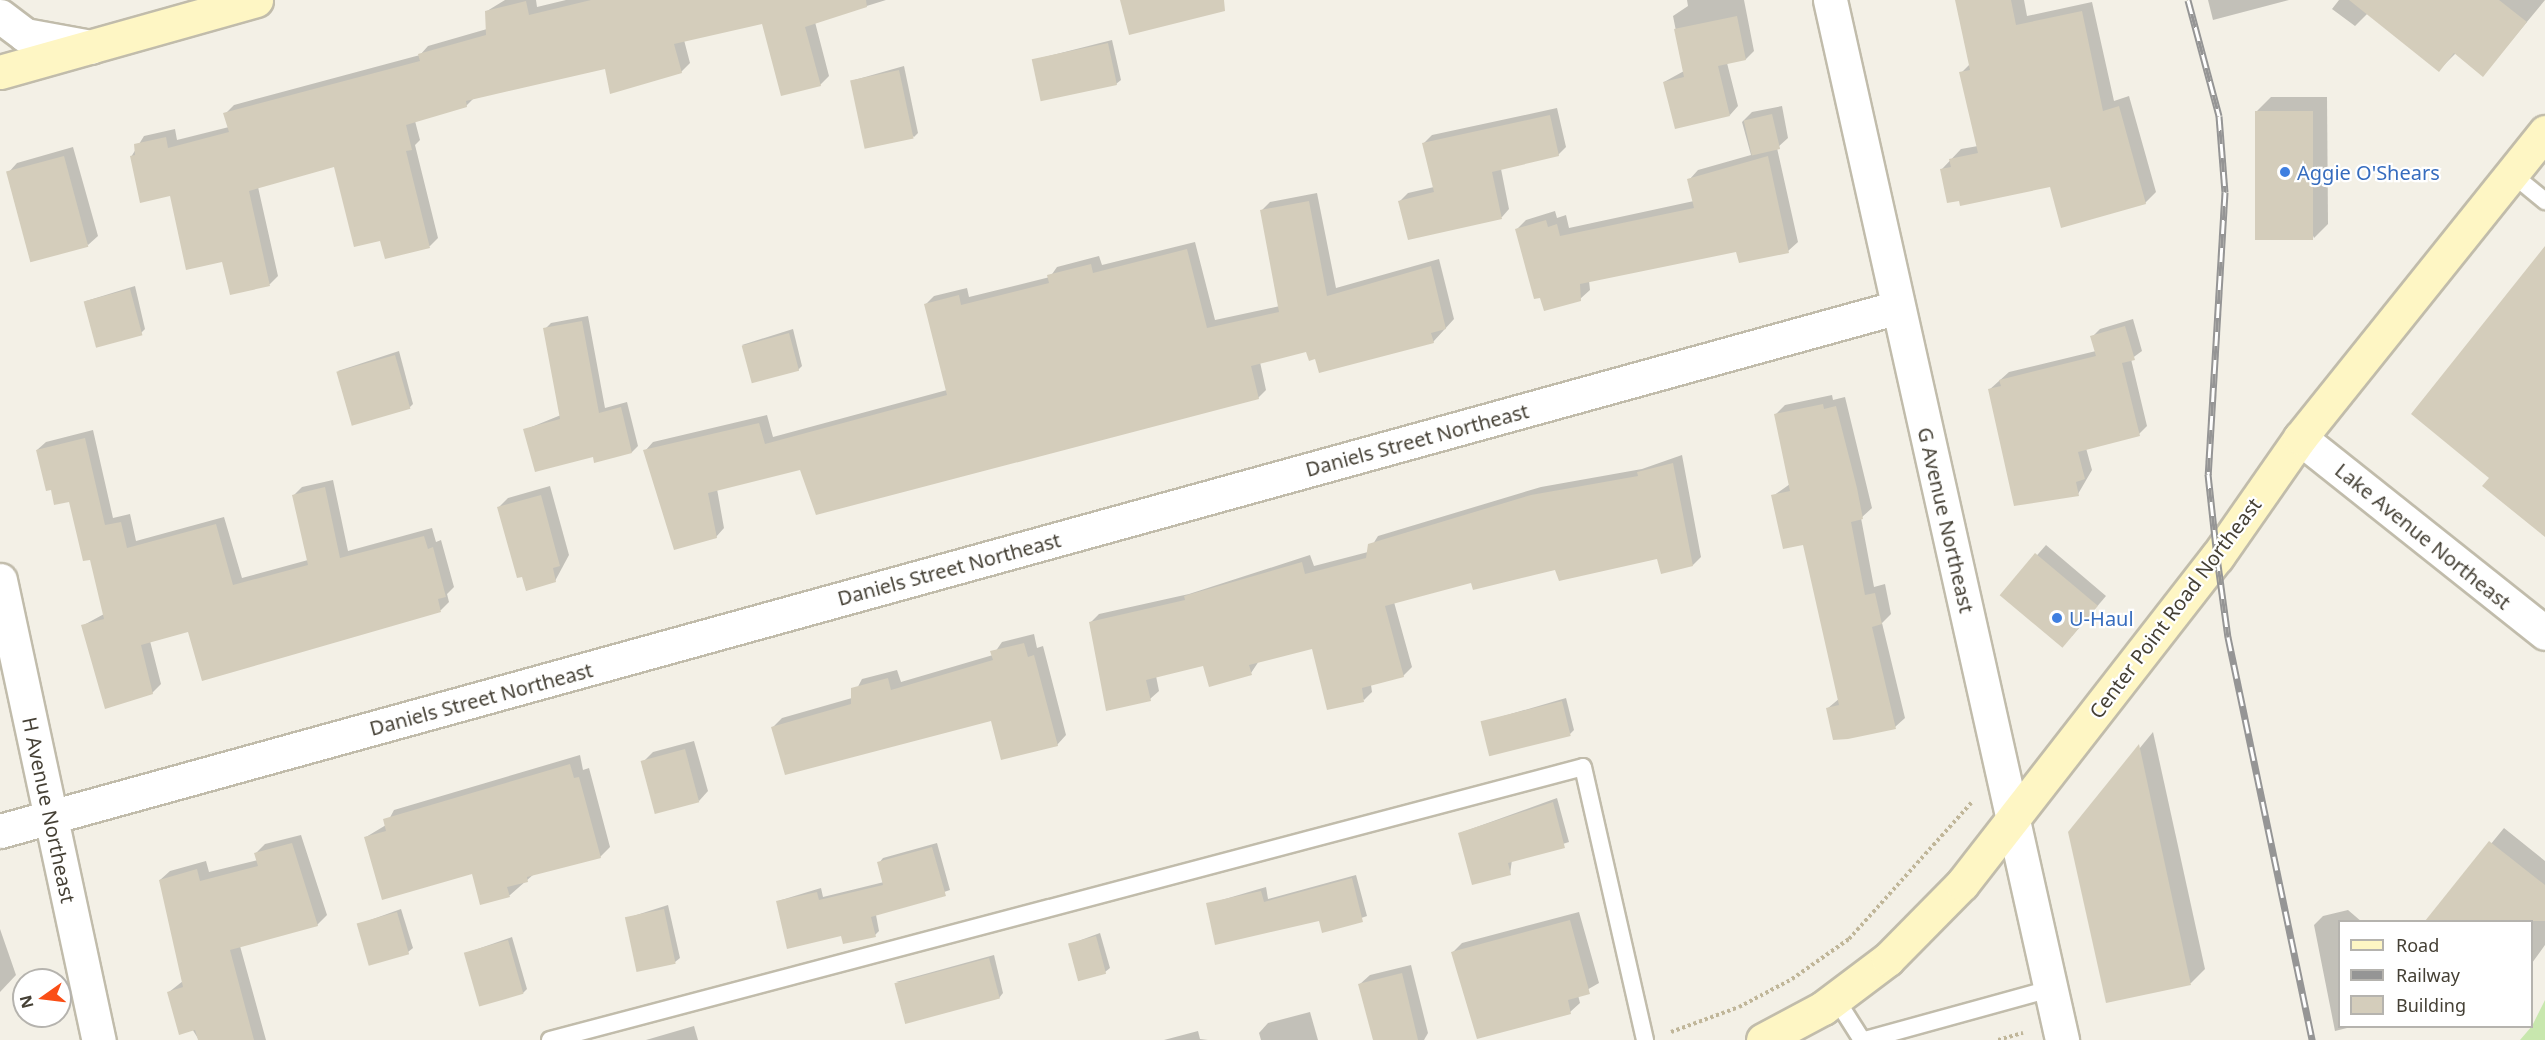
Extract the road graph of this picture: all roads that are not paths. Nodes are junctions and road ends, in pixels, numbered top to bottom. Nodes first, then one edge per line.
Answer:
1 (256, 0) edge
2 (1830, 0) edge
3 (0, 16) edge
4 (91, 47) junction
5 (0, 72) edge
6 (2545, 132) edge
7 (2512, 174) junction
8 (2545, 201) edge
9 (1898, 307) junction
10 (2300, 438) junction
11 (0, 580) edge
12 (2545, 633) edge
13 (51, 817) junction
14 (2013, 819) junction
15 (0, 831) edge
16 (2050, 989) junction
17 (1836, 999) junction
18 (1653, 1038) edge
19 (99, 1040) edge
20 (550, 1040) edge
21 (1763, 1040) edge
22 (1863, 1040) edge
23 (2061, 1040) edge

1 - 4 main road
2 - 9 street, G Avenue Northeast
3 - 4 street
4 - 5 main road
6 - 7 main road, Center Point Road Northeast
7 - 8 lane
7 - 10 main road, Center Point Road Northeast
9 - 13 street, Daniels Street Northeast
9 - 14 street, G Avenue Northeast
10 - 12 street, Lake Avenue Northeast
10 - 14 main road, Center Point Road Northeast
11 - 13 street, H Avenue Northeast
13 - 15 street, Daniels Street Northeast
13 - 19 street, H Avenue Northeast
14 - 16 street, G Avenue Northeast
14 - 17 main road, Center Point Road Northeast
16 - 22 lane
16 - 23 street, G Avenue Northeast
17 - 21 main road, Center Point Road Northeast
17 - 22 lane
18 - 20 lane

